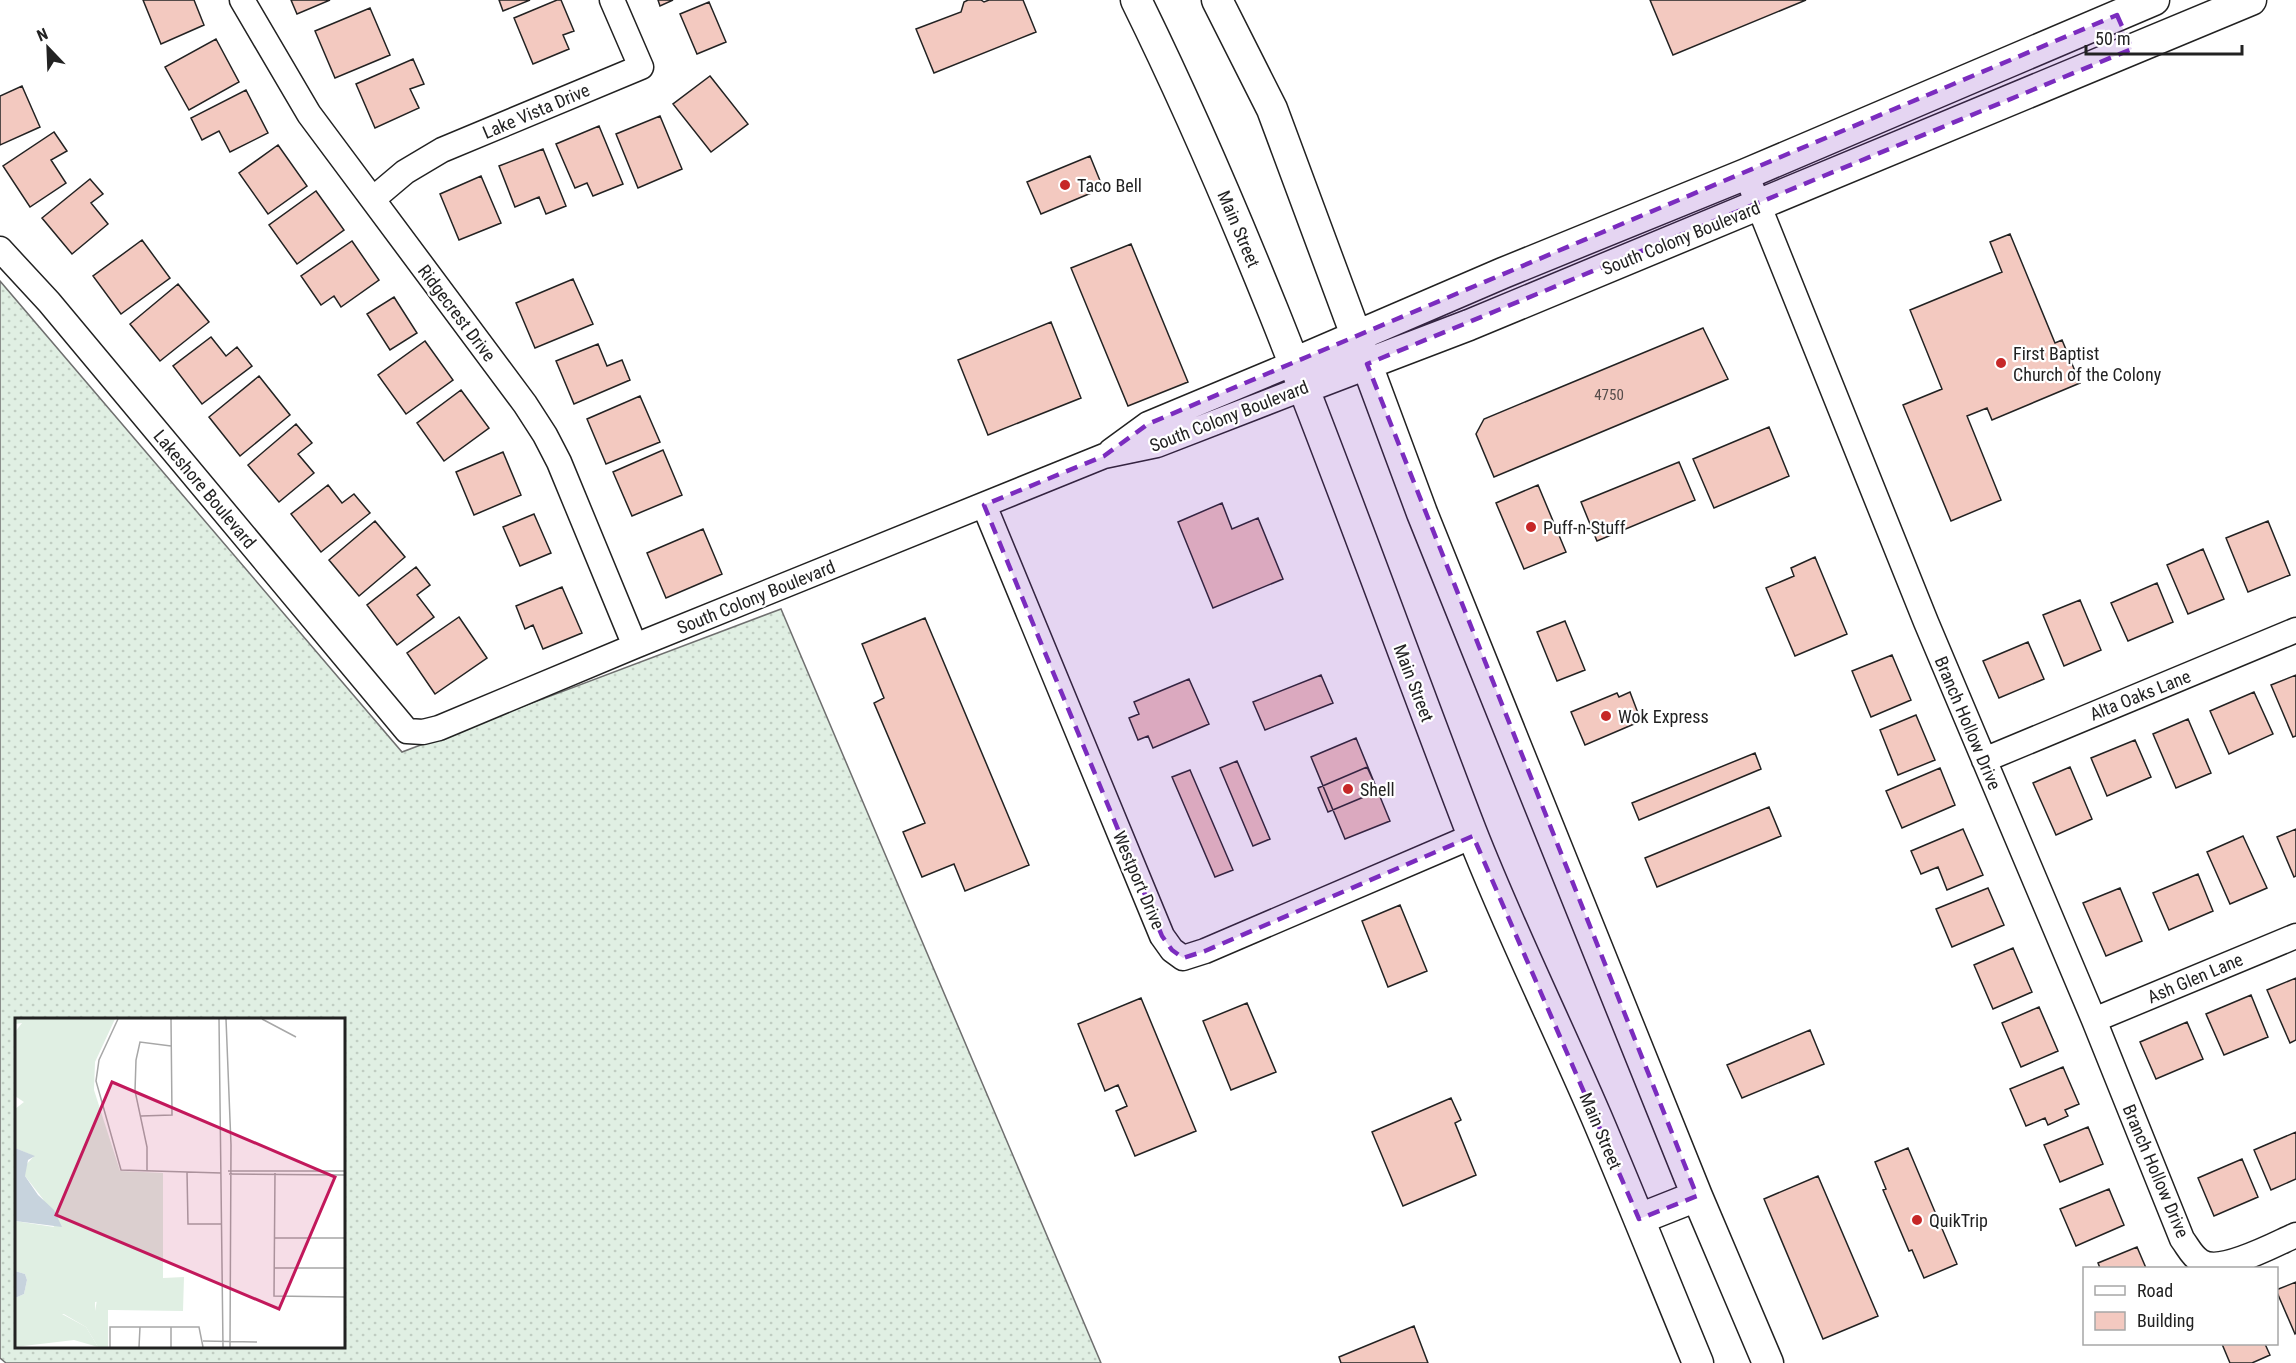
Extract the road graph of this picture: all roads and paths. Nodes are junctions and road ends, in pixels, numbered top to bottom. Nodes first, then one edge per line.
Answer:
1 (242, 0) edge
2 (612, 0) edge
3 (1136, 0) edge
4 (1217, 0) edge
5 (2154, 0) edge
6 (2251, 0) edge
7 (2117, 15) junction
8 (2132, 49) junction
9 (1746, 174) junction
10 (373, 199) junction
11 (1760, 206) junction
12 (0, 249) edge
13 (1357, 336) junction
14 (1367, 364) junction
15 (1299, 375) junction
16 (984, 505) junction
17 (2296, 630) edge
18 (635, 646) junction
19 (408, 731) joint
20 (1984, 760) junction
21 (1473, 836) junction
22 (2296, 936) edge
23 (2094, 1020) junction
24 (1697, 1196) junction
25 (1639, 1219) junction
26 (2296, 1235) edge
27 (1698, 1363) edge
28 (1768, 1363) edge

1 - 10 street, Ridgecrest Drive
2 - 10 street, Lake Vista Drive
3 - 15 main road, Main Street
4 - 13 main road
5 - 7 main road, South Colony Boulevard
6 - 8 main road, South Colony Boulevard
7 - 8 main road
7 - 9 main road, South Colony Boulevard
8 - 11 main road, South Colony Boulevard
9 - 11 street, Branch Hollow Drive
9 - 13 main road, South Colony Boulevard
10 - 18 street, Ridgecrest Drive
11 - 14 main road, South Colony Boulevard
11 - 20 street, Branch Hollow Drive
12 - 19 street, Lakeshore Boulevard
13 - 14 main road
13 - 15 main road, South Colony Boulevard
14 - 15 main road, South Colony Boulevard
14 - 24 main road
15 - 16 street, South Colony Boulevard
15 - 21 main road, Main Street
16 - 18 street, South Colony Boulevard
16 - 21 street, Westport Drive
17 - 20 street, Alta Oaks Lane
18 - 19 street, South Colony Boulevard
20 - 23 street, Branch Hollow Drive
21 - 25 main road, Main Street
22 - 23 street, Ash Glen Lane
23 - 26 street, Branch Hollow Drive
24 - 25 main road
24 - 28 main road
25 - 27 main road, Main Street

